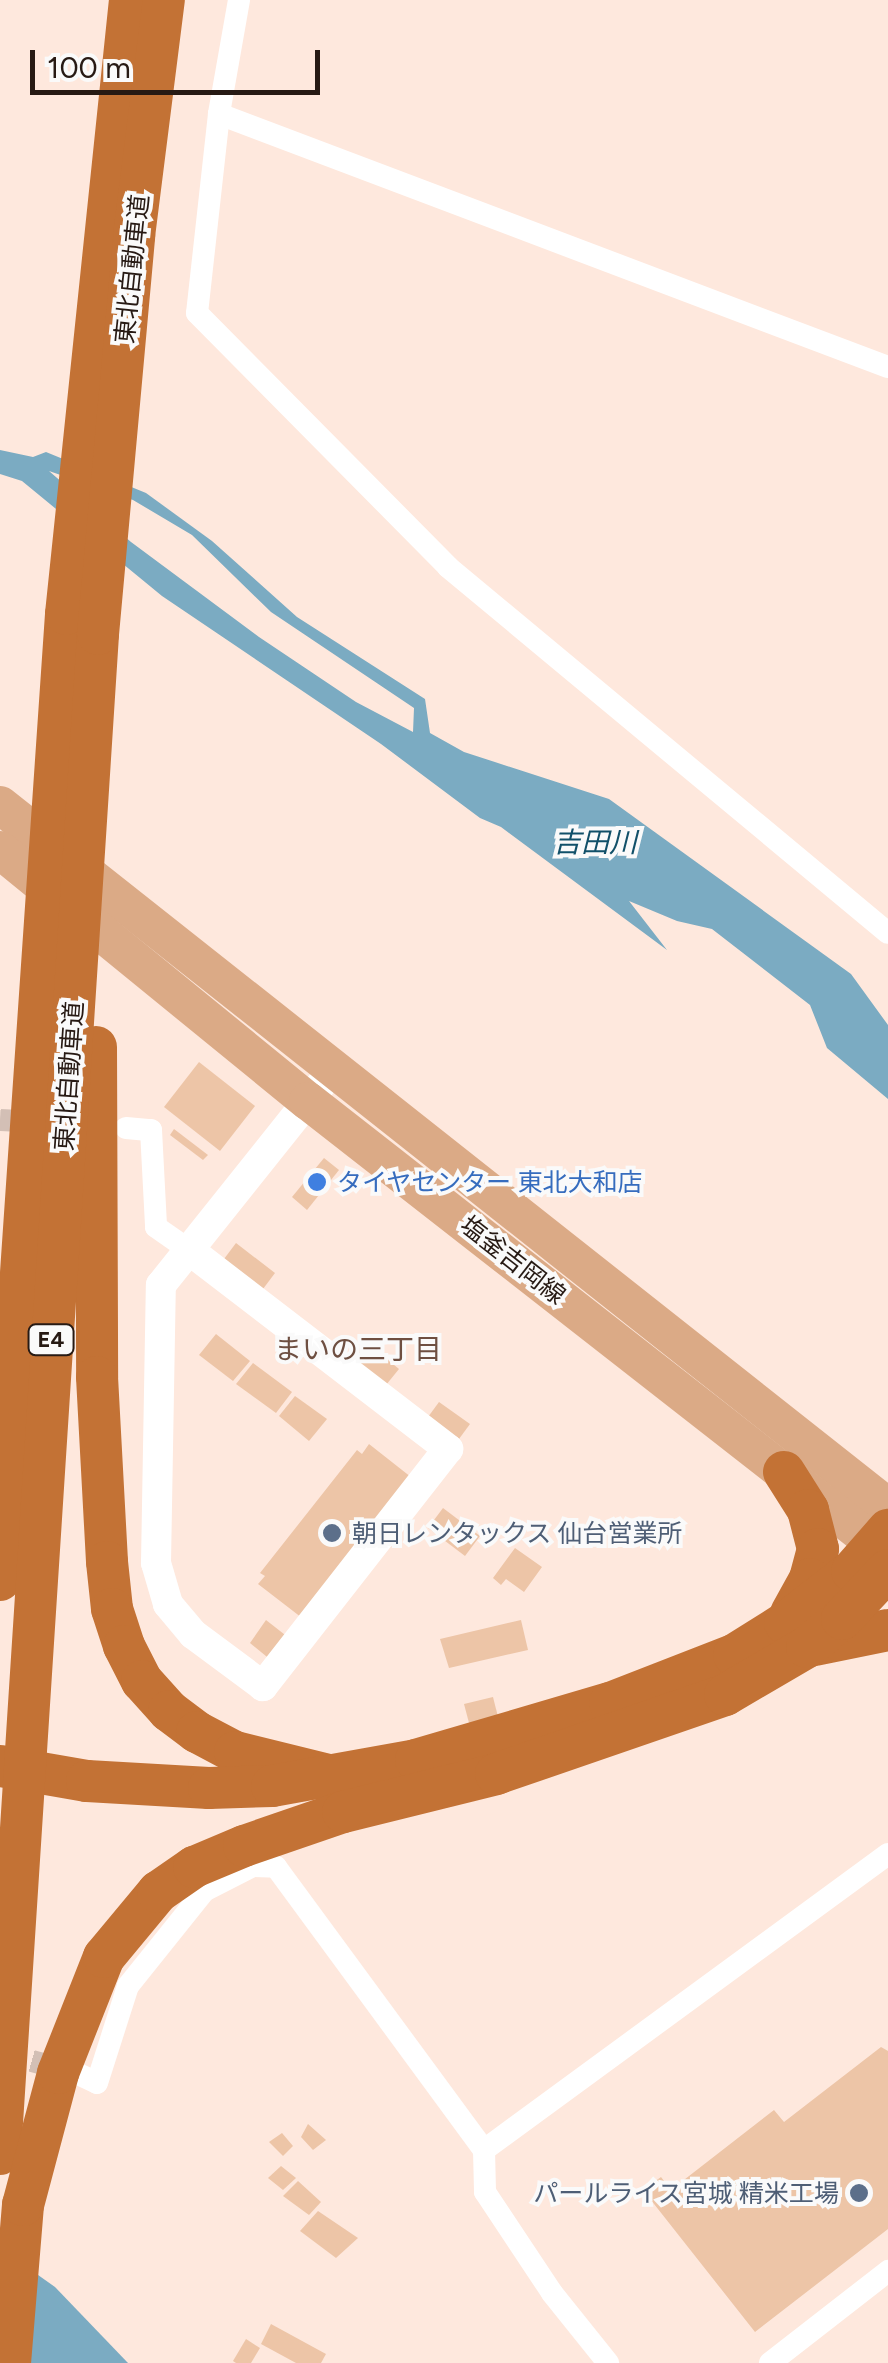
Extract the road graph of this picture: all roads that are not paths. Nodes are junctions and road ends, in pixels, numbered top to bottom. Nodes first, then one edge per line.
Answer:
1 (130, 0) edge
2 (164, 0) edge
3 (238, 0) edge
4 (218, 114) junction
5 (888, 367) edge
6 (102, 391) junction
7 (82, 624) junction
8 (54, 821) edge
9 (0, 850) edge
10 (888, 933) edge
11 (61, 943) junction
12 (335, 1066) junction
13 (308, 1100) junction
14 (126, 1128) dead end
15 (0, 1154) edge
16 (190, 1250) junction
17 (784, 1472) junction
18 (885, 1541) edge
19 (0, 1580) edge
20 (888, 1630) edge
21 (796, 1635) junction
22 (0, 1766) edge
23 (0, 1788) edge
24 (338, 1794) junction
25 (888, 1854) edge
26 (76, 2074) dead end
27 (484, 2150) junction
28 (0, 2154) edge
29 (887, 2274) edge
30 (10, 2363) edge
31 (608, 2363) edge
32 (770, 2363) edge

1 - 6 highway, 東北自動車道
2 - 6 highway, 東北自動車道
3 - 4 street
4 - 5 street
4 - 10 street
6 - 7 highway, 東北自動車道
7 - 8 highway, 東北自動車道 / E4
7 - 8 highway
8 - 11 highway, 東北自動車道 / E4
8 - 11 highway
8 - 12 main road, 塩釜吉岡線
9 - 13 main road, 塩釜吉岡線
11 - 15 highway
11 - 19 highway, 東北自動車道 / E4
11 - 24 highway
11 - 28 highway, 東北自動車道 / E4
12 - 13 street
12 - 18 main road, 塩釜吉岡線
13 - 16 street
13 - 17 main road, 塩釜吉岡線
14 - 16 street
16 - 16 street
17 - 18 main road, 塩釜吉岡線
17 - 21 highway
18 - 21 highway
20 - 21 highway
21 - 24 highway
22 - 24 highway
23 - 24 highway
24 - 30 highway
25 - 27 street
26 - 27 street
27 - 31 street
29 - 32 street

